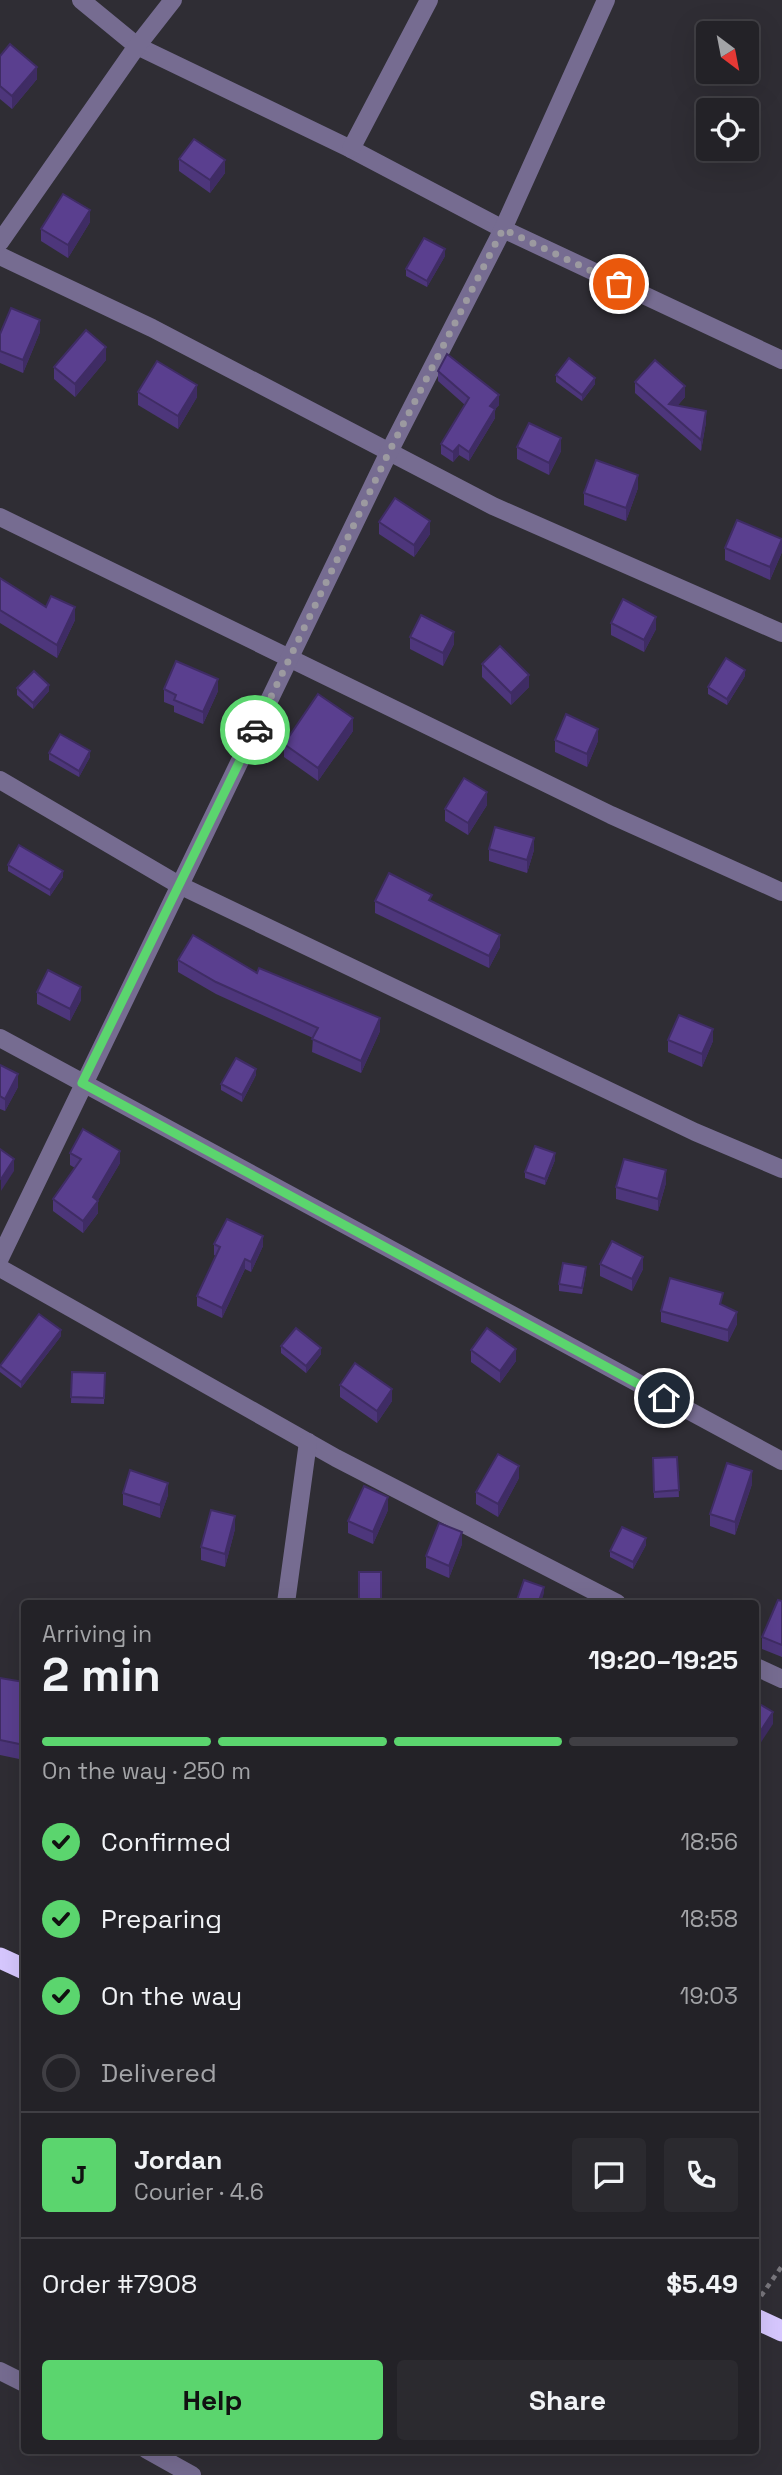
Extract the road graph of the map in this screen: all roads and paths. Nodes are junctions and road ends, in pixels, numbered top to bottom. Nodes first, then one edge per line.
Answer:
1 (81, 0) edge
2 (173, 0) edge
3 (429, 0) edge
4 (606, 0) edge
5 (137, 46) junction
6 (351, 149) junction
7 (503, 229) junction
8 (0, 242) edge
9 (0, 256) edge
10 (782, 360) edge
11 (389, 452) junction
12 (0, 517) edge
13 (782, 633) edge
14 (290, 658) junction
15 (0, 780) edge
16 (179, 885) junction
17 (782, 892) edge
18 (0, 1038) edge
19 (82, 1083) junction
20 (782, 1169) edge
21 (0, 1258) edge
22 (0, 1269) edge
23 (309, 1442) junction
24 (782, 1461) edge
25 (286, 1600) edge
26 (611, 1600) edge
27 (759, 1668) edge
28 (782, 1679) edge
29 (0, 1958) edge
30 (21, 1968) edge
31 (782, 2266) edge
32 (759, 2299) edge
33 (759, 2320) edge
34 (782, 2331) edge
35 (0, 2371) edge
36 (21, 2382) edge
37 (154, 2454) edge
38 (192, 2475) edge

1 - 5 street
2 - 5 street
3 - 6 street
4 - 7 street
5 - 6 street
5 - 8 street
6 - 7 street
7 - 10 street
7 - 11 street
9 - 11 street
11 - 13 street
11 - 14 street
12 - 14 street
14 - 16 street
14 - 17 street
15 - 16 street
16 - 19 street
16 - 20 street
18 - 19 street
19 - 21 street
19 - 24 street
22 - 23 street
23 - 25 street
23 - 26 street
27 - 28 street
29 - 30 highway
31 - 32 path
33 - 34 highway
35 - 36 street
37 - 38 street

